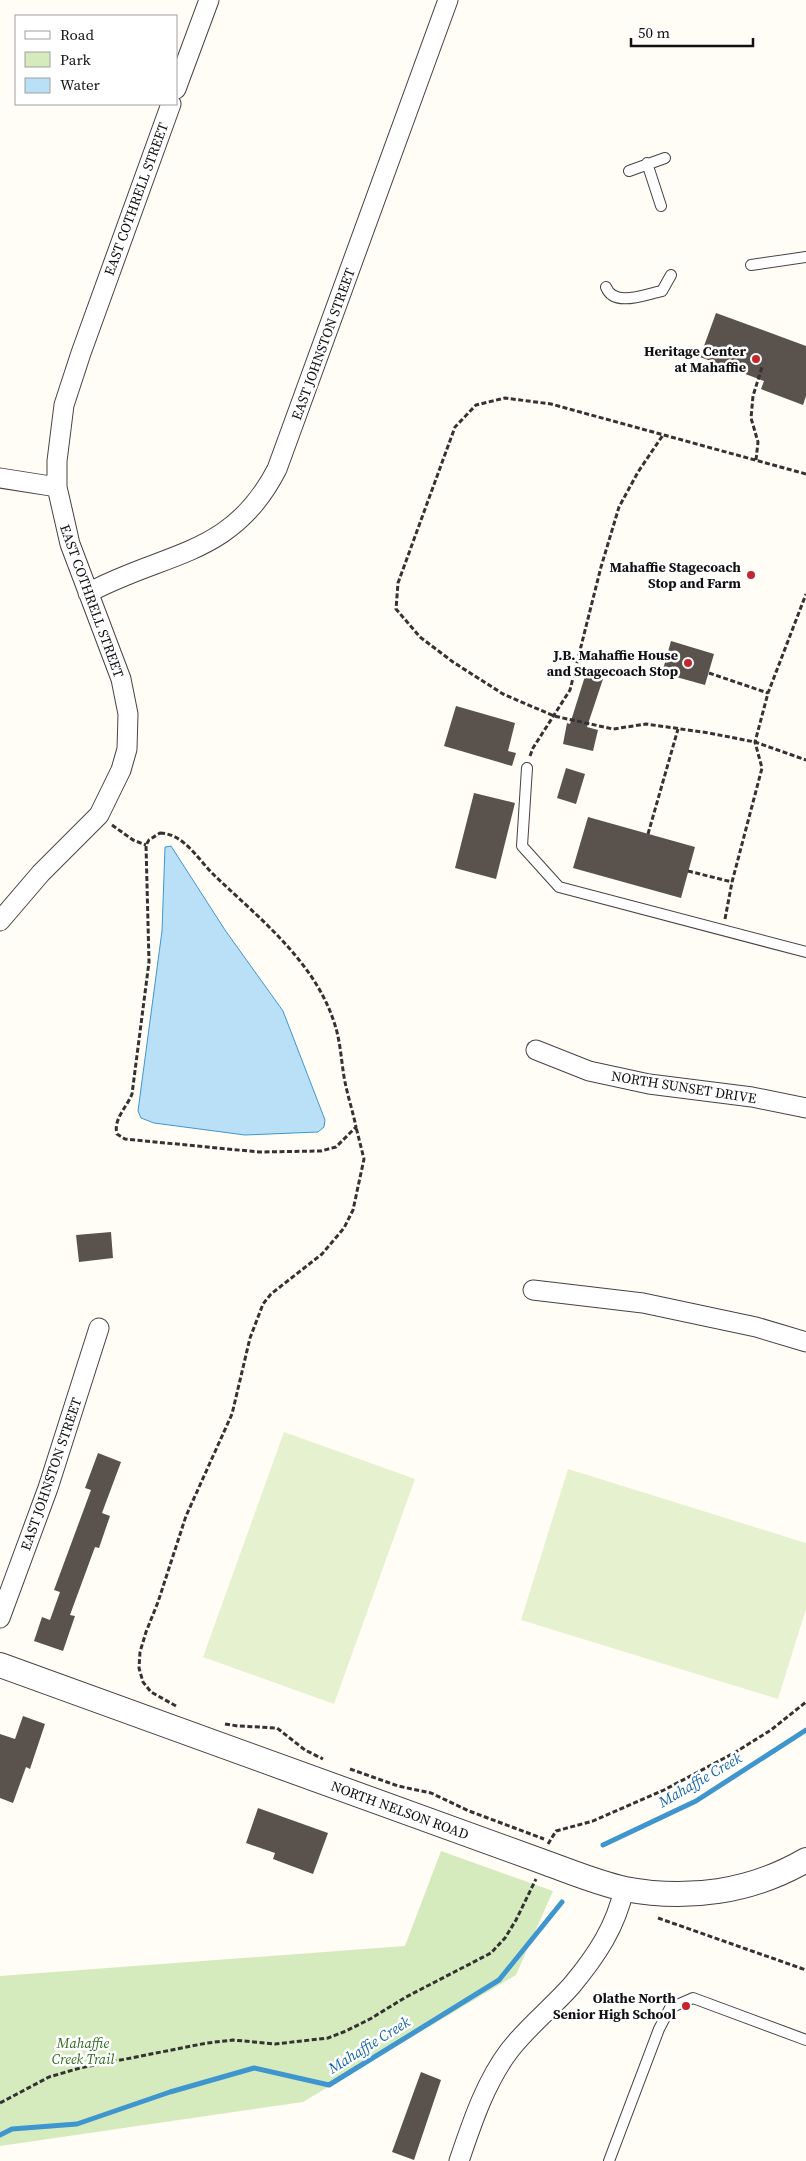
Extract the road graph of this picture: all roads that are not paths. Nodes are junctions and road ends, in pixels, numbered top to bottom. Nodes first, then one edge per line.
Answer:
1 (209, 0) edge
2 (448, 0) edge
3 (178, 84) edge
4 (171, 105) edge
5 (665, 158) dead end
6 (647, 163) junction
7 (629, 171) dead end
8 (662, 206) dead end
9 (806, 257) edge
10 (751, 265) dead end
11 (671, 276) dead end
12 (606, 288) dead end
13 (0, 478) edge
14 (56, 487) junction
15 (88, 593) junction
16 (527, 768) road end
17 (0, 921) edge
18 (806, 952) edge
19 (536, 1050) dead end
20 (806, 1108) edge
21 (533, 1290) dead end
22 (99, 1328) dead end
23 (806, 1342) edge
24 (0, 1618) edge
25 (0, 1665) edge
26 (806, 1860) edge
27 (624, 1889) junction
28 (806, 2040) edge
29 (459, 2161) edge
30 (609, 2161) edge

1 - 3 street
2 - 15 street, EAST JOHNSTON STREET
4 - 14 street, EAST COTHRELL STREET
5 - 6 lane
6 - 7 lane
6 - 8 lane
9 - 10 lane
11 - 12 lane
13 - 14 street
14 - 15 street, EAST COTHRELL STREET
15 - 17 street, EAST COTHRELL STREET
16 - 18 lane
19 - 20 street, NORTH SUNSET DRIVE
21 - 23 street
22 - 24 street, EAST JOHNSTON STREET
25 - 27 street, NORTH NELSON ROAD
26 - 27 street, NORTH NELSON ROAD
27 - 29 street
28 - 30 lane

